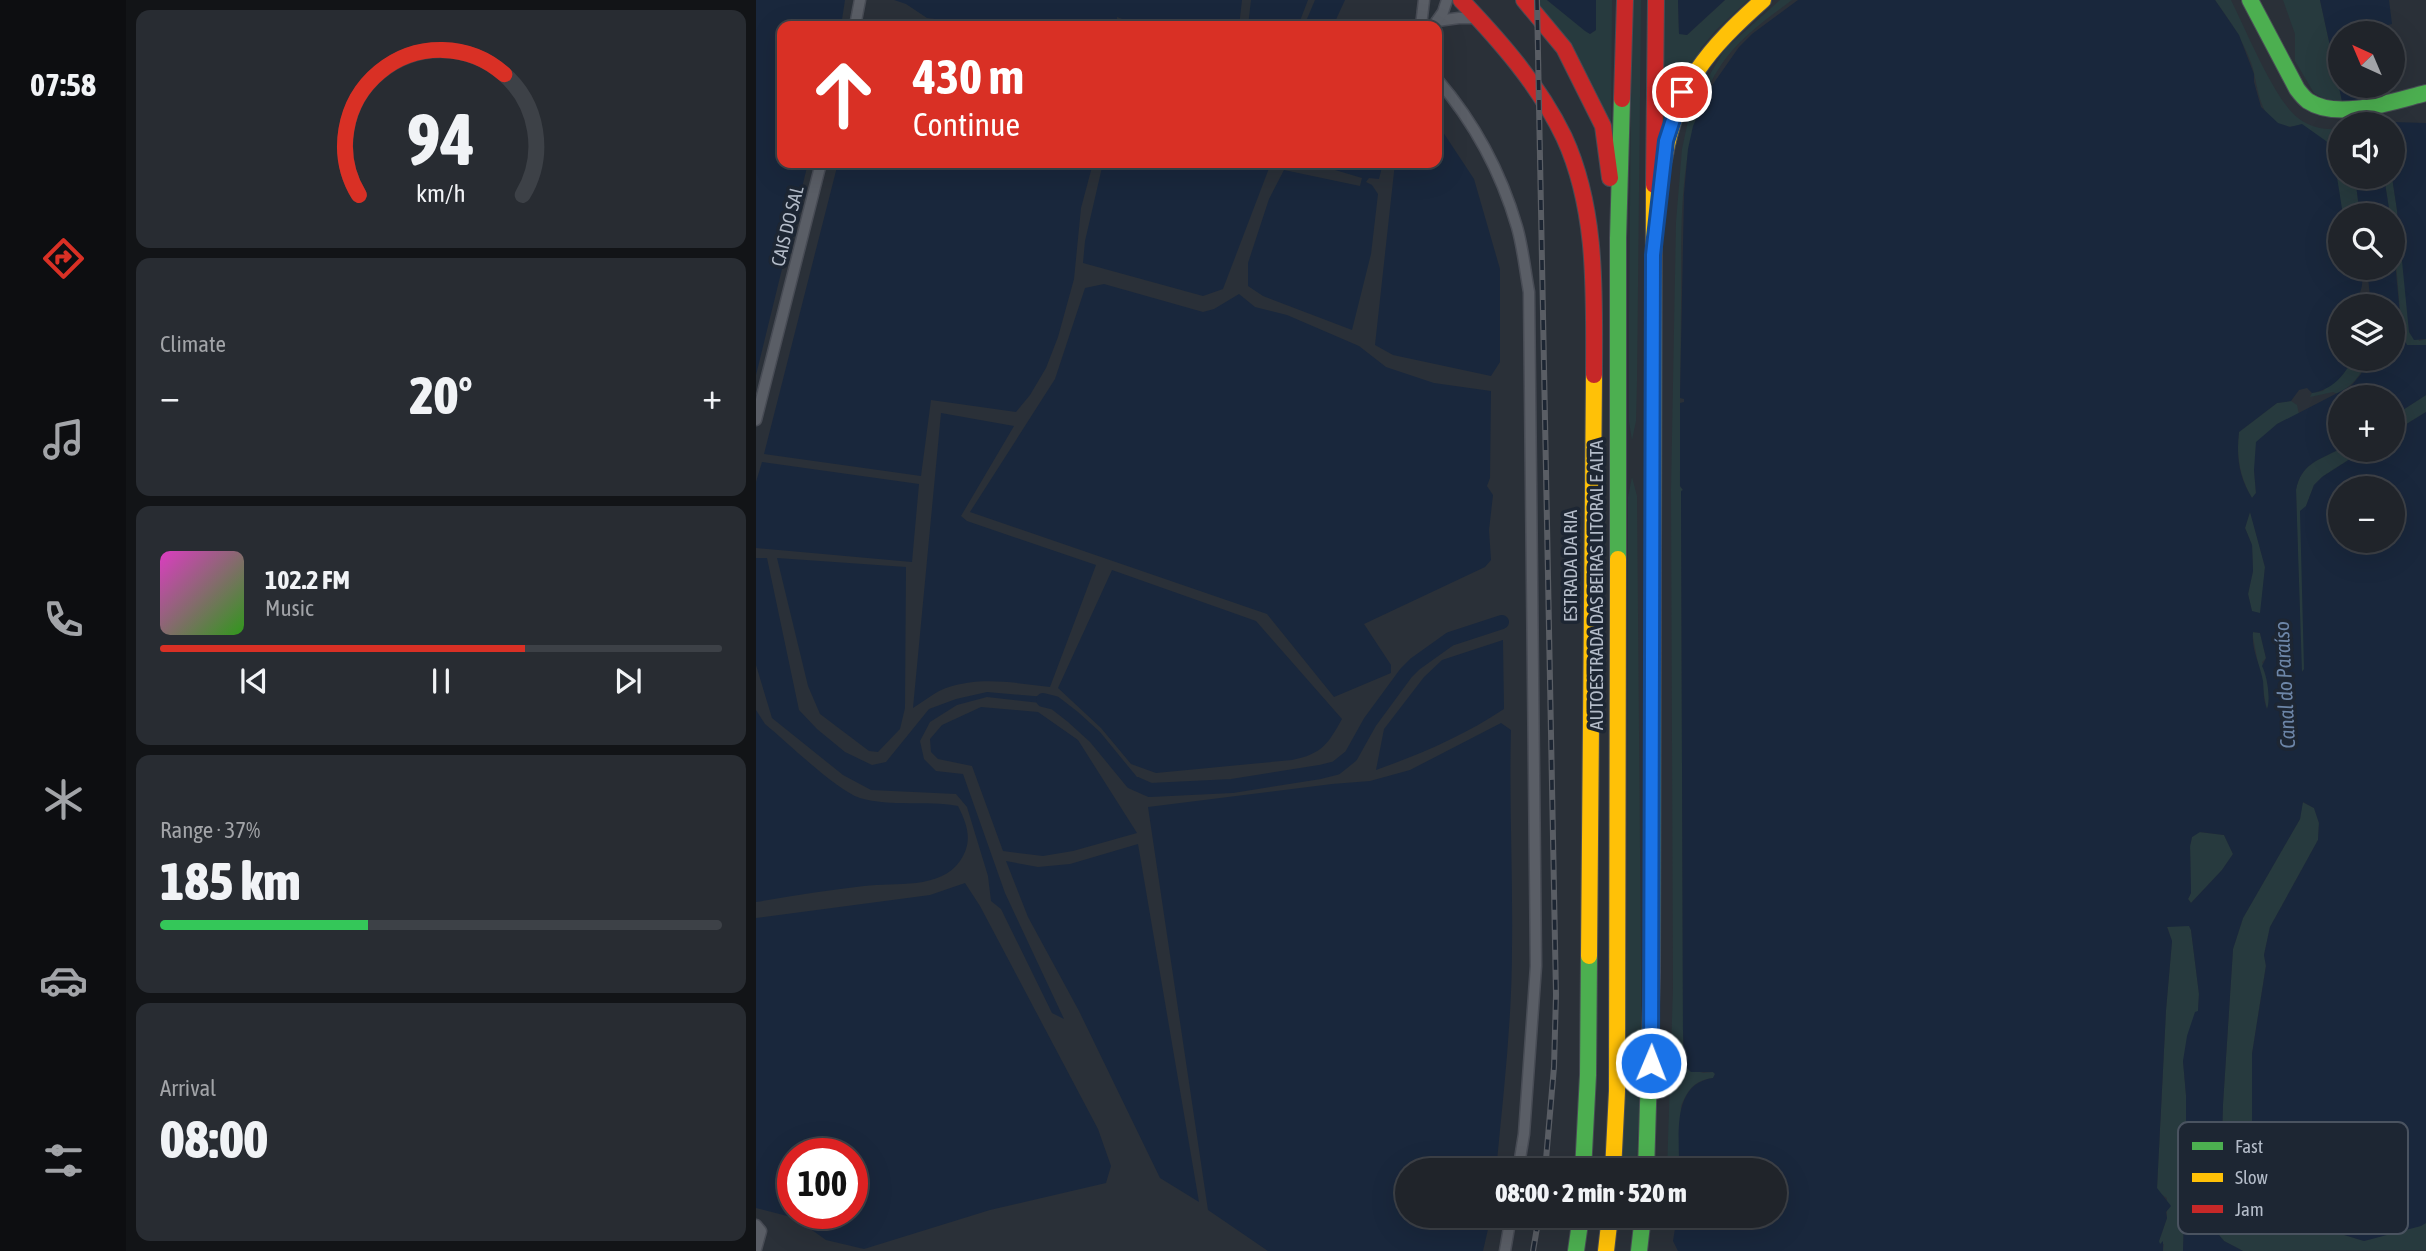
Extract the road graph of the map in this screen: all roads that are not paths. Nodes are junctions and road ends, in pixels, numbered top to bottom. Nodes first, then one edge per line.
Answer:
1 (860, 0) edge
2 (1447, 0) edge
3 (1461, 0) edge
4 (1524, 0) edge
5 (1625, 0) edge
6 (1656, 0) edge
7 (1763, 0) edge
8 (2250, 0) edge
9 (1427, 2) edge
10 (1478, 18) junction
11 (856, 21) edge
12 (1422, 21) edge
13 (1437, 21) edge
14 (1442, 22) edge
15 (1442, 85) edge
16 (2426, 93) edge
17 (820, 168) edge
18 (1618, 239) junction
19 (1653, 255) junction
20 (756, 420) edge
21 (1520, 1158) edge
22 (1584, 1158) edge
23 (1614, 1158) edge
24 (1646, 1158) edge
25 (756, 1225) edge
26 (1509, 1228) edge
27 (1579, 1228) edge
28 (1608, 1228) edge
29 (1642, 1228) edge
30 (756, 1249) edge
31 (1505, 1251) edge
32 (1576, 1251) edge
33 (1606, 1251) edge
34 (1639, 1251) edge

1 - 11 street
2 - 13 street
3 - 10 main road, ESTRADA DA RIA
4 - 18 main road
5 - 18 main road, AUTOESTRADA DAS BEIRAS LITORAL E ALTA
6 - 19 main road
7 - 19 main road
8 - 16 main road
9 - 12 street
10 - 14 street
10 - 22 main road, ESTRADA DA RIA
15 - 21 street
17 - 20 street, CAIS DO SAL
18 - 23 main road, AUTOESTRADA DAS BEIRAS LITORAL E ALTA
19 - 24 main road
25 - 30 street
26 - 31 street
27 - 32 main road
28 - 33 main road
29 - 34 main road

